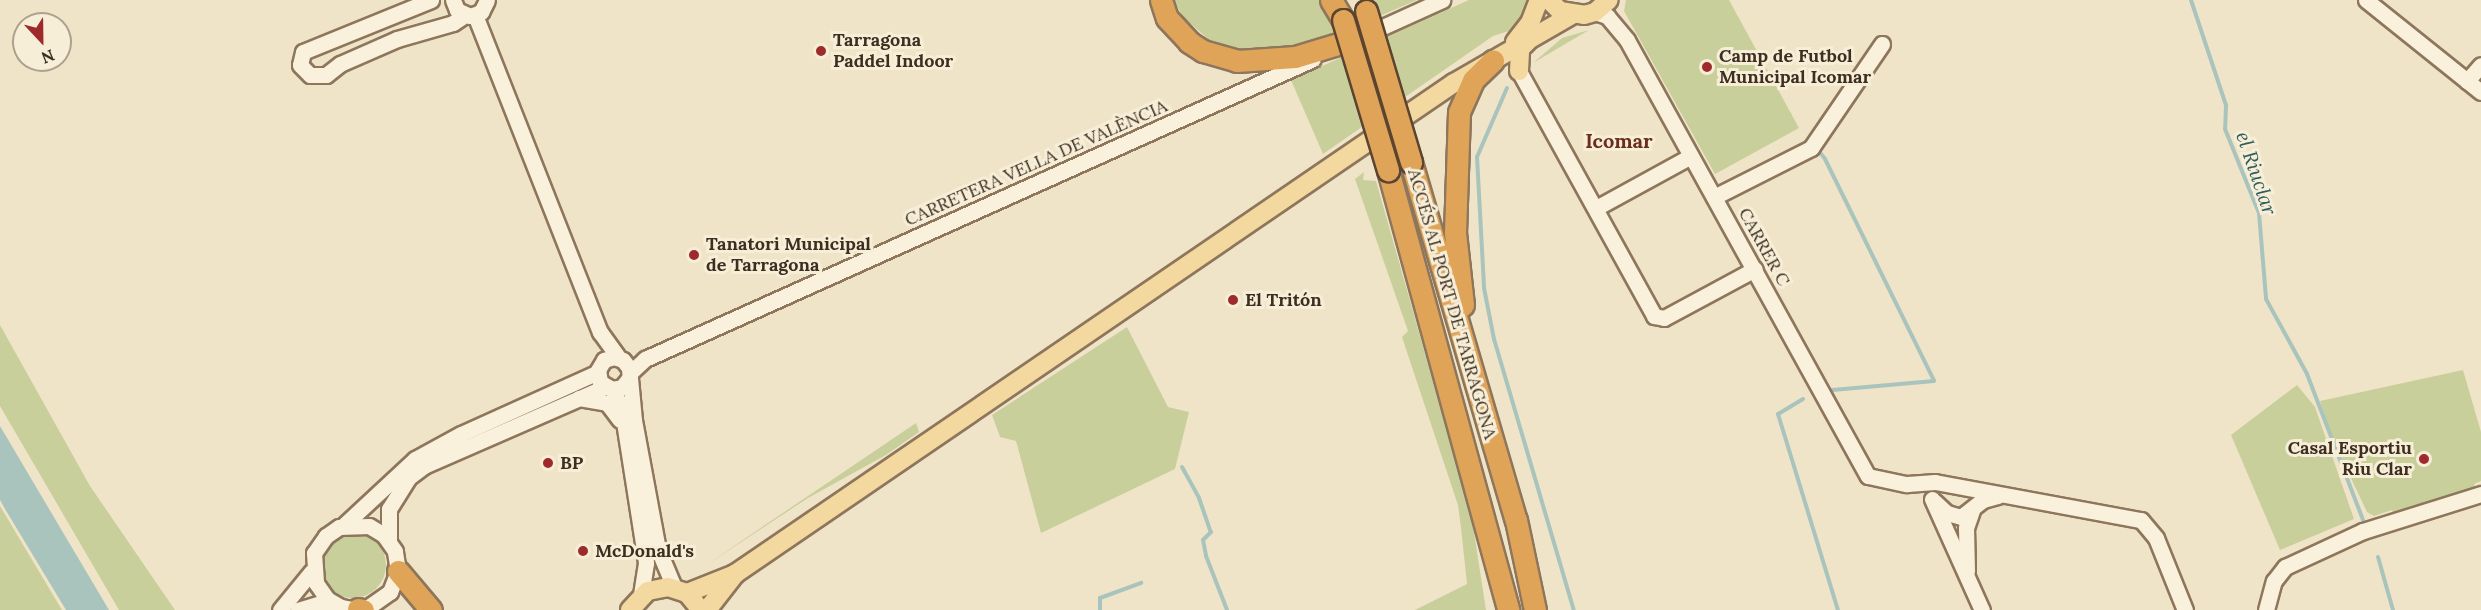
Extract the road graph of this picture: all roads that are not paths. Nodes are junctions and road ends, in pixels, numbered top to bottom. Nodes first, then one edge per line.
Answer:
1 (431, 0) edge
2 (453, 0) edge
3 (1161, 0) edge
4 (1331, 0) edge
5 (1442, 0) edge
6 (1539, 0) edge
7 (1549, 0) edge
8 (2366, 0) edge
9 (1365, 6) edge
10 (1602, 6) edge
11 (481, 7) edge
12 (1340, 10) edge
13 (1572, 15) junction
14 (1535, 35) junction
15 (1361, 37) junction
16 (1882, 44) dead end
17 (1500, 56) junction
18 (2481, 65) edge
19 (1519, 71) joint
20 (2468, 81) junction
21 (2481, 92) edge
22 (1691, 156) junction
23 (1714, 197) junction
24 (1596, 208) junction
25 (1755, 269) junction
26 (600, 332) junction
27 (600, 367) junction
28 (625, 367) junction
29 (609, 388) junction
30 (572, 399) junction
31 (1486, 420) junction
32 (626, 437) junction
33 (1907, 484) junction
34 (1954, 486) junction
35 (2481, 494) edge
36 (1998, 496) junction
37 (1932, 499) junction
38 (1973, 508) junction
39 (344, 525) junction
40 (389, 540) junction
41 (1526, 564) junction
42 (312, 571) junction
43 (398, 571) junction
44 (1498, 571) junction
45 (735, 574) junction
46 (1967, 574) junction
47 (680, 590) junction
48 (636, 603) edge
49 (350, 608) edge
50 (280, 610) edge
51 (298, 610) edge
52 (363, 610) edge
53 (431, 610) edge
54 (702, 610) edge
55 (707, 610) edge
56 (1500, 610) edge
57 (1508, 610) edge
58 (1535, 610) edge
59 (1547, 610) edge
60 (1982, 610) edge
61 (2185, 610) edge
62 (2266, 610) edge

1 - 11 street
2 - 11 street
3 - 15 highway
4 - 12 highway, ACCÉS AL PORT DE TARRAGONA
5 - 15 street, CARRETERA VELLA DE VALÈNCIA
6 - 17 main road
7 - 13 main road
8 - 20 street
9 - 31 highway, ACCÉS AL PORT DE TARRAGONA, bridge
10 - 13 main road
10 - 22 street, CARRER C
11 - 26 street
12 - 44 highway, ACCÉS AL PORT DE TARRAGONA, bridge
13 - 14 main road
14 - 17 main road
14 - 19 main road
15 - 28 street, CARRETERA VELLA DE VALÈNCIA
16 - 23 street
17 - 31 highway
17 - 45 main road
18 - 20 street
19 - 24 street
20 - 21 street
22 - 23 street, CARRER C
22 - 24 street
23 - 25 street, CARRER C
24 - 25 street
25 - 33 street, CARRER C
26 - 27 street
26 - 28 street
27 - 28 street
27 - 29 street
27 - 39 street
28 - 29 street, CARRETERA VELLA DE VALÈNCIA
28 - 47 street
29 - 30 street
29 - 32 street
30 - 32 street
30 - 40 street
31 - 41 highway, ACCÉS AL PORT DE TARRAGONA
32 - 48 street
33 - 34 street, CARRER C
33 - 37 street, CARRER C
34 - 36 street, CARRER C
34 - 38 street
35 - 62 street
36 - 38 street, CARRER C
36 - 61 street, CARRER C
37 - 38 street, CARRER C
37 - 46 street
38 - 46 street
39 - 40 street
39 - 42 street
40 - 43 street
41 - 58 highway, ACCÉS AL PORT DE TARRAGONA
41 - 59 highway
42 - 49 street
42 - 50 street
43 - 49 street
43 - 53 highway
44 - 56 highway
44 - 57 highway, ACCÉS AL PORT DE TARRAGONA
45 - 47 main road
45 - 55 main road
46 - 60 street
47 - 48 main road
47 - 54 main road
49 - 51 street
49 - 52 highway

